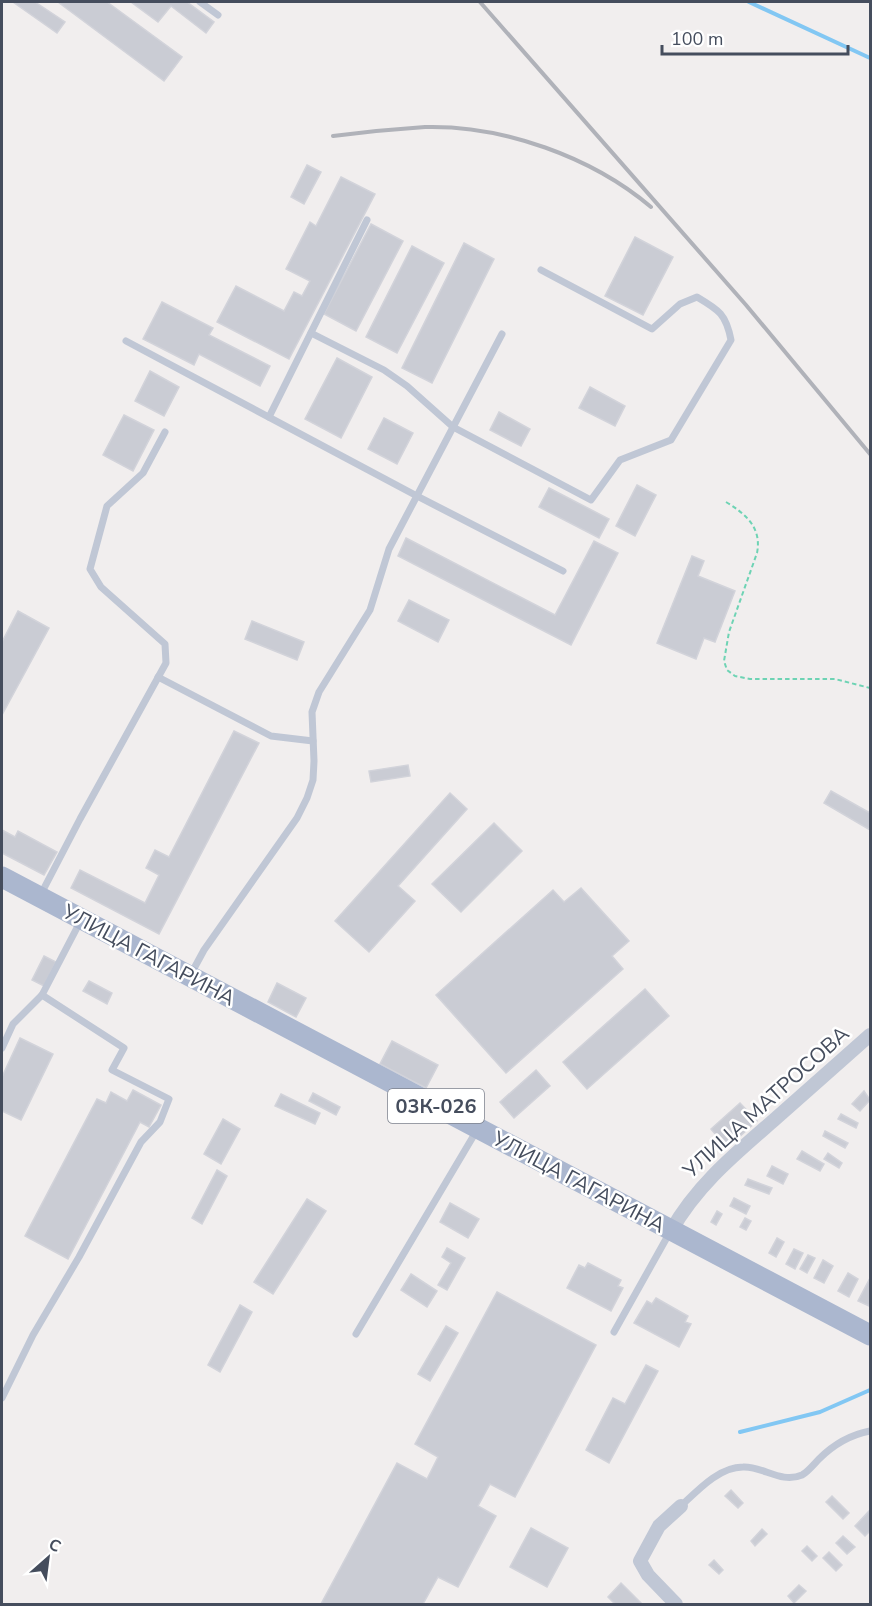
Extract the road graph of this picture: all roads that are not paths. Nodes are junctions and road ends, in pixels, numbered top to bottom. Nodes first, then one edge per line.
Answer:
1 (201, 2) edge
2 (218, 15) dead end
3 (367, 220) dead end
4 (542, 270) dead end
5 (311, 333) junction
6 (502, 334) dead end
7 (126, 341) dead end
8 (269, 417) junction
9 (453, 427) junction
10 (165, 432) dead end
11 (417, 496) junction
12 (563, 572) dead end
13 (158, 677) junction
14 (313, 741) junction
15 (2, 877) edge
16 (40, 897) junction
17 (81, 920) junction
18 (190, 977) junction
19 (42, 995) junction
20 (870, 1035) edge
21 (2, 1048) edge
22 (478, 1129) junction
23 (671, 1231) junction
24 (614, 1332) dead end
25 (356, 1334) dead end
26 (870, 1335) edge
27 (2, 1398) edge
28 (870, 1431) edge
29 (681, 1506) joint
30 (676, 1605) edge

1 - 2 lane
3 - 5 lane
4 - 9 lane
5 - 8 lane
5 - 9 lane
6 - 9 lane
7 - 8 lane
8 - 11 lane
9 - 11 lane
10 - 13 lane
11 - 12 lane
11 - 14 lane
13 - 14 lane
13 - 16 lane
14 - 18 lane
15 - 16 main road, УЛИЦА ГАГАРИНА / 03К-026
16 - 17 main road, УЛИЦА ГАГАРИНА / 03К-026
17 - 18 main road, УЛИЦА ГАГАРИНА / 03К-026
17 - 19 lane
18 - 22 main road, УЛИЦА ГАГАРИНА / 03К-026
19 - 21 lane
19 - 27 lane
20 - 23 street, УЛИЦА МАТРОСОВА
22 - 23 main road, УЛИЦА ГАГАРИНА / 03К-026
22 - 25 lane
23 - 24 lane
23 - 26 main road, УЛИЦА ГАГАРИНА / 03К-026
28 - 29 lane
29 - 30 street

